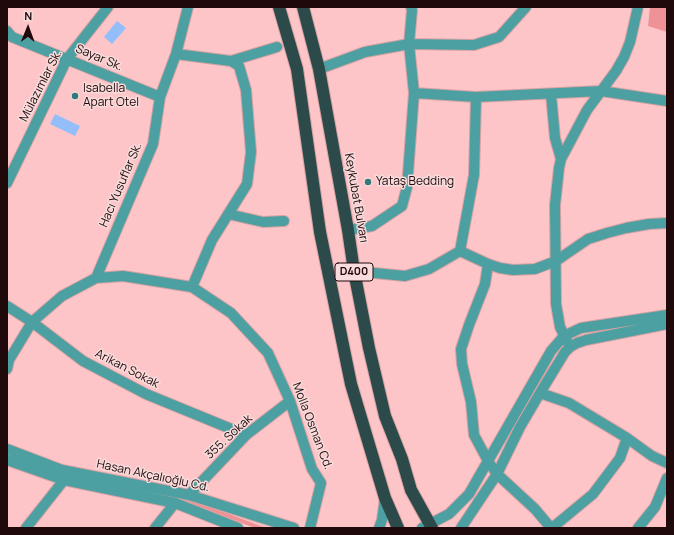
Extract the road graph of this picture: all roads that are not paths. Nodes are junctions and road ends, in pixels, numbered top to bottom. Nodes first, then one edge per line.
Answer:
1 (108, 7) edge
2 (188, 7) edge
3 (279, 7) edge
4 (303, 7) edge
5 (411, 7) edge
6 (526, 7) edge
7 (638, 7) edge
8 (7, 31) edge
9 (409, 44) junction
10 (277, 47) dead end
11 (176, 54) junction
12 (67, 59) junction
13 (231, 61) junction
14 (319, 69) junction
15 (601, 91) junction
16 (414, 92) junction
17 (551, 94) junction
18 (160, 97) junction
19 (476, 97) junction
20 (667, 101) edge
21 (561, 159) junction
22 (7, 183) edge
23 (228, 214) junction
24 (284, 221) dead end
25 (667, 224) edge
26 (348, 230) junction
27 (460, 251) junction
28 (556, 261) junction
29 (488, 264) junction
30 (354, 271) junction
31 (96, 278) junction
32 (192, 287) junction
33 (7, 306) edge
34 (667, 315) edge
35 (32, 322) junction
36 (667, 324) edge
37 (564, 336) junction
38 (570, 347) junction
39 (7, 369) edge
40 (540, 393) junction
41 (290, 402) junction
42 (246, 435) junction
43 (627, 438) junction
44 (7, 449) edge
45 (7, 460) edge
46 (488, 461) junction
47 (667, 463) edge
48 (497, 474) junction
49 (667, 478) edge
50 (64, 480) junction
51 (189, 495) junction
52 (386, 498) junction
53 (175, 503) junction
54 (463, 526) edge
55 (428, 527) edge
56 (26, 528) edge
57 (155, 528) edge
58 (238, 528) edge
59 (294, 528) edge
60 (310, 528) edge
61 (379, 528) edge
62 (398, 528) edge
63 (552, 528) edge
64 (638, 528) edge

1 - 12 street, Mülazımlar Sk.
2 - 11 street, Hacı Yusuflar Sk.
3 - 52 highway, D400
4 - 14 highway, Keykubat Bulvarı / D400
5 - 9 street
6 - 9 street
7 - 15 street
8 - 12 street, Sayar Sk.
9 - 14 street
9 - 16 street
10 - 13 street
11 - 13 street
11 - 18 street, Hacı Yusuflar Sk.
12 - 18 street, Sayar Sk.
12 - 22 street, Mülazımlar Sk.
13 - 23 street
14 - 26 highway, Keykubat Bulvarı / D400
15 - 17 street
15 - 20 street
15 - 21 street
16 - 19 street
16 - 26 street
17 - 19 street
17 - 21 street
18 - 31 street, Hacı Yusuflar Sk.
19 - 27 street
21 - 28 street
23 - 24 street
23 - 32 street
25 - 28 street
26 - 30 highway, Keykubat Bulvarı / D400
27 - 29 street
27 - 30 street
28 - 29 street
28 - 37 street
29 - 46 street
30 - 55 highway, Keykubat Bulvarı / D400
31 - 32 street, Molla Osman Cd.
31 - 35 street, Molla Osman Cd.
32 - 41 street, Molla Osman Cd.
33 - 35 street, Arikan Sokak
34 - 37 street
35 - 39 street, Molla Osman Cd.
35 - 42 street, Arikan Sokak
36 - 38 street
37 - 38 street
37 - 46 street
38 - 40 street
40 - 43 street
40 - 48 street
41 - 42 street, 355. Sokak
41 - 60 street, Molla Osman Cd.
42 - 51 street, 355. Sokak
43 - 47 street
43 - 63 street
44 - 51 street, Hasan Akçalıoğlu Cd.
45 - 50 street, Hasan Akçalıoğlu Cd.
46 - 48 street
46 - 55 street
48 - 54 street
48 - 63 street
49 - 64 street
50 - 53 street, Hasan Akçalıoğlu Cd.
50 - 56 street
51 - 59 street, Hasan Akçalıoğlu Cd.
52 - 61 street
52 - 62 highway, D400
53 - 57 street
53 - 58 street, Hasan Akçalıoğlu Cd.

